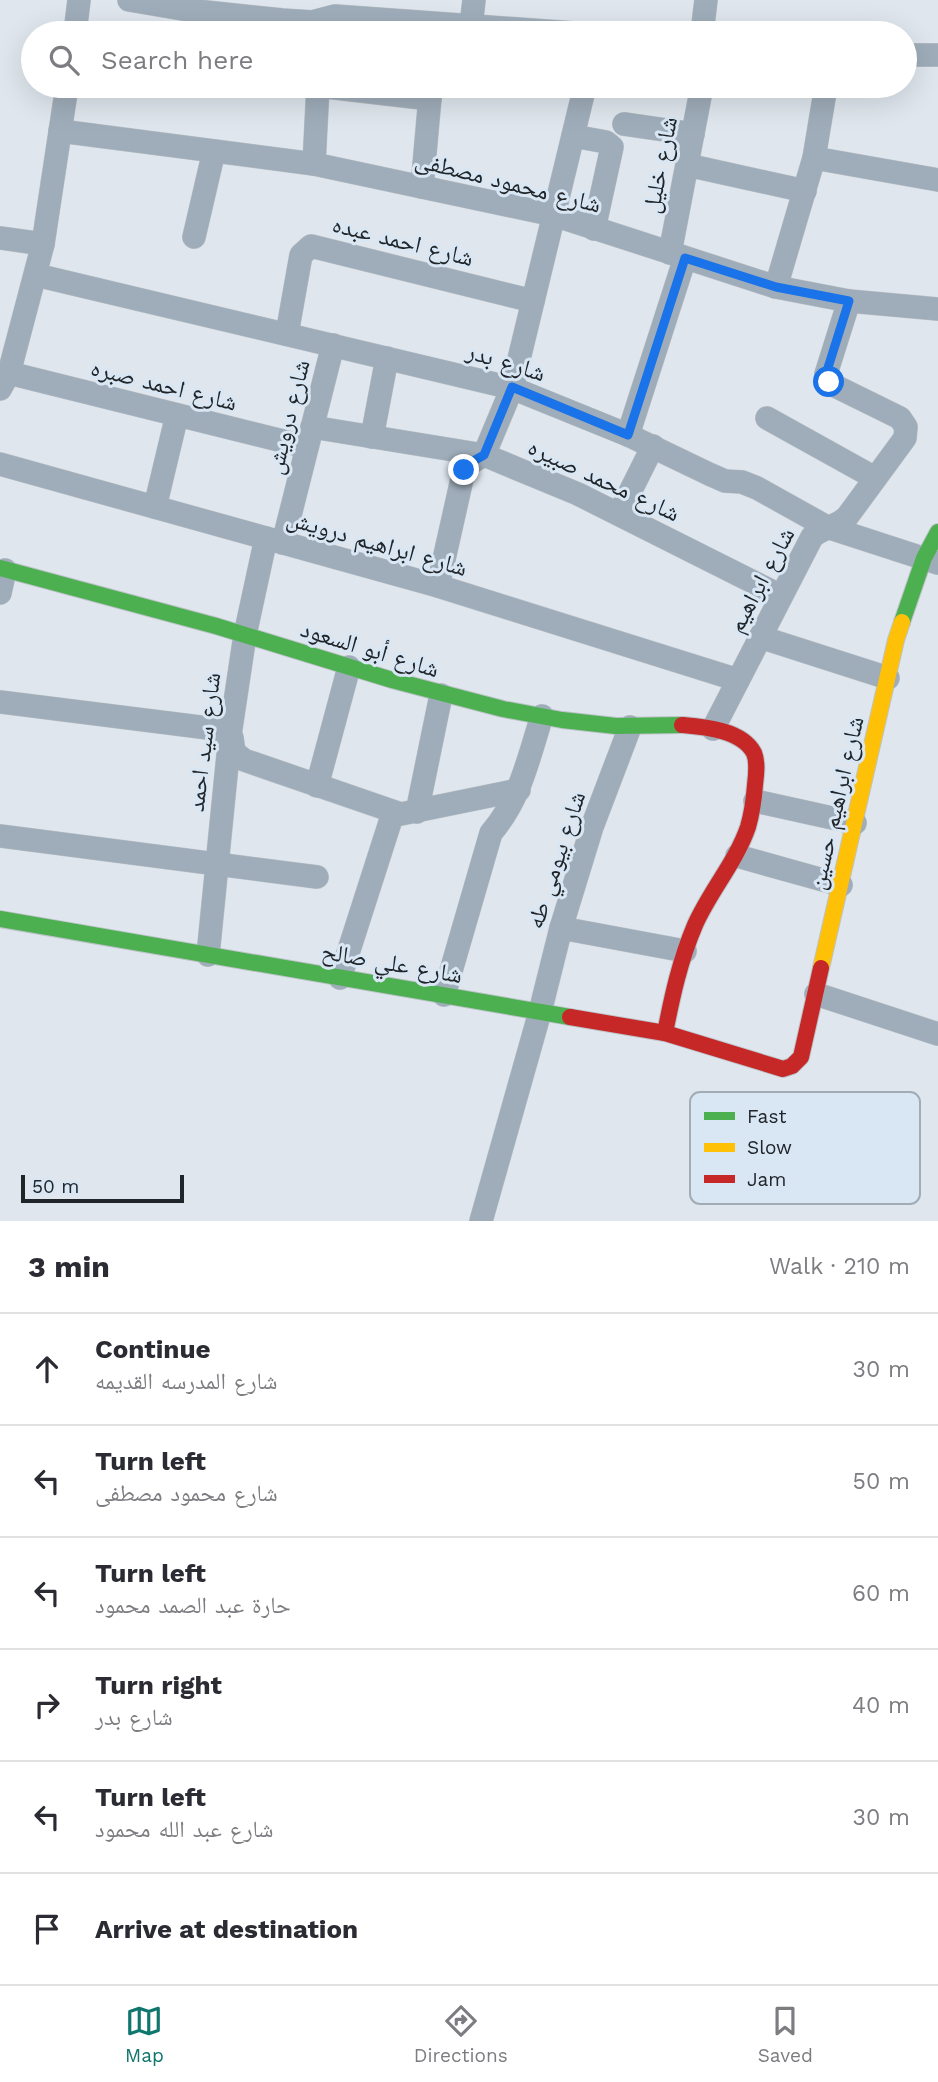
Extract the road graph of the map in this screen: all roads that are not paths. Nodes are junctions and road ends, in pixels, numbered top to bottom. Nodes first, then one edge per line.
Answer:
1 (79, 0) edge
2 (129, 0) edge
3 (474, 0) edge
4 (706, 0) edge
5 (189, 5) edge
6 (283, 10) edge
7 (326, 17) edge
8 (76, 21) edge
9 (310, 21) edge
10 (366, 21) edge
11 (472, 21) edge
12 (703, 21) edge
13 (917, 55) edge
14 (938, 55) edge
15 (65, 98) edge
16 (317, 98) edge
17 (430, 98) edge
18 (583, 98) edge
19 (700, 98) edge
20 (824, 98) edge
21 (624, 124) dead end
22 (60, 131) junction
23 (693, 134) junction
24 (573, 136) junction
25 (214, 151) junction
26 (814, 158) junction
27 (314, 164) junction
28 (687, 165) junction
29 (938, 180) edge
30 (422, 187) junction
31 (805, 191) junction
32 (554, 215) junction
33 (594, 229) junction
34 (194, 237) dead end
35 (0, 238) edge
36 (43, 244) junction
37 (678, 256) junction
38 (36, 275) junction
39 (776, 287) junction
40 (533, 301) junction
41 (849, 301) junction
42 (938, 309) edge
43 (287, 334) junction
44 (333, 345) junction
45 (387, 358) junction
46 (5, 381) edge
47 (512, 387) junction
48 (177, 415) junction
49 (767, 418) dead end
50 (628, 435) junction
51 (309, 437) junction
52 (372, 437) junction
53 (653, 446) junction
54 (484, 455) junction
55 (0, 464) edge
56 (875, 478) junction
57 (155, 508) junction
58 (619, 514) junction
59 (827, 527) junction
60 (938, 532) edge
61 (274, 541) junction
62 (931, 560) edge
63 (3, 569) edge
64 (439, 586) junction
65 (0, 593) edge
66 (780, 596) junction
67 (245, 635) junction
68 (760, 637) junction
69 (349, 667) junction
70 (888, 678) junction
71 (738, 680) junction
72 (441, 695) junction
73 (0, 702) edge
74 (542, 716) junction
75 (630, 727) junction
76 (723, 732) junction
77 (230, 735) junction
78 (317, 786) junction
79 (519, 790) junction
80 (755, 801) junction
81 (418, 812) junction
82 (393, 813) junction
83 (855, 823) junction
84 (0, 836) edge
85 (737, 856) junction
86 (216, 864) junction
87 (317, 877) dead end
88 (841, 885) junction
89 (0, 919) edge
90 (561, 928) junction
91 (685, 951) junction
92 (208, 955) junction
93 (340, 978) junction
94 (816, 994) junction
95 (444, 995) junction
96 (540, 1012) junction
97 (665, 1033) junction
98 (938, 1034) edge
99 (773, 1068) joint
100 (481, 1221) edge

1 - 8 street
2 - 5 street
3 - 11 street
4 - 12 street
5 - 6 street
6 - 9 street
7 - 10 street
13 - 14 street
15 - 22 street
16 - 27 street
17 - 30 street
18 - 24 street
19 - 23 street, شارع خليل
20 - 26 street
21 - 23 street
22 - 25 street, شارع محمود مصطفى
22 - 36 street
23 - 28 street, شارع خليل
24 - 32 street
24 - 33 street
25 - 27 street, شارع محمود مصطفى
25 - 34 street
26 - 29 street
26 - 31 street
27 - 30 street, شارع محمود مصطفى
28 - 31 street
28 - 37 street, شارع خليل
30 - 32 street, شارع محمود مصطفى
31 - 39 street
32 - 33 street, شارع محمود مصطفى
32 - 40 street
33 - 37 street, شارع محمود مصطفى
35 - 36 street
36 - 38 street
37 - 39 street, شارع محمود مصطفى
37 - 50 street, شارع خليل
38 - 43 street, شارع بدر
38 - 46 street
39 - 41 street, شارع محمود مصطفى
40 - 43 street, شارع احمد عبده
40 - 47 street
41 - 42 street, شارع محمود مصطفى
41 - 56 street, شارع ابراهيم
43 - 44 street, شارع بدر
44 - 45 street, شارع بدر
44 - 51 street, شارع درويش
45 - 47 street, شارع بدر
45 - 52 street
46 - 48 street, شارع احمد صبره
47 - 50 street, شارع بدر
47 - 54 street
48 - 51 street, شارع احمد صبره
48 - 57 street
49 - 56 street
50 - 53 street, شارع بدر
51 - 52 street, شارع محمد صبيره
51 - 61 street, شارع درويش
52 - 54 street, شارع محمد صبيره
53 - 58 street
53 - 59 street, شارع بدر
54 - 58 street, شارع محمد صبيره
54 - 64 street
55 - 57 street, شارع ابراهيم درويش
56 - 59 street, شارع ابراهيم
57 - 61 street, شارع ابراهيم درويش
58 - 66 street, شارع محمد صبيره
59 - 62 street, شارع بدر
59 - 66 street, شارع ابراهيم
60 - 62 street, شارع ابراهيم حسين
61 - 64 street, شارع ابراهيم درويش
61 - 67 street, شارع سيد احمد
62 - 70 street, شارع ابراهيم حسين
63 - 65 street
63 - 67 street, شارع أبو السعود
64 - 71 street, شارع ابراهيم درويش
66 - 68 street, شارع ابراهيم
67 - 69 street, شارع أبو السعود
67 - 77 street, شارع سيد احمد
68 - 70 street
68 - 71 street, شارع ابراهيم
69 - 72 street, شارع أبو السعود
69 - 78 street
70 - 83 street, شارع ابراهيم حسين
71 - 76 street, شارع ابراهيم
72 - 74 street, شارع أبو السعود
72 - 81 street
73 - 77 street
74 - 75 street, شارع أبو السعود
74 - 79 street
75 - 76 street, شارع أبو السعود
75 - 90 street, شارع بيومي طه
76 - 80 street
77 - 78 street
77 - 86 street, شارع سيد احمد
78 - 82 street
79 - 81 street
79 - 95 street
80 - 83 street
80 - 85 street
81 - 82 street
82 - 93 street
83 - 88 street, شارع ابراهيم حسين
84 - 86 street
85 - 88 street
85 - 91 street
86 - 87 street
86 - 92 street, شارع سيد احمد
88 - 94 street, شارع ابراهيم حسين
89 - 92 street, شارع علي صالح
90 - 91 street
90 - 96 street, شارع بيومي طه
91 - 97 street
92 - 93 street, شارع علي صالح
93 - 95 street, شارع علي صالح
94 - 98 street
94 - 99 street, شارع ابراهيم حسين
95 - 96 street, شارع علي صالح
96 - 97 street, شارع علي صالح
96 - 100 street, شارع بيومي طه
97 - 99 street, شارع علي صالح

